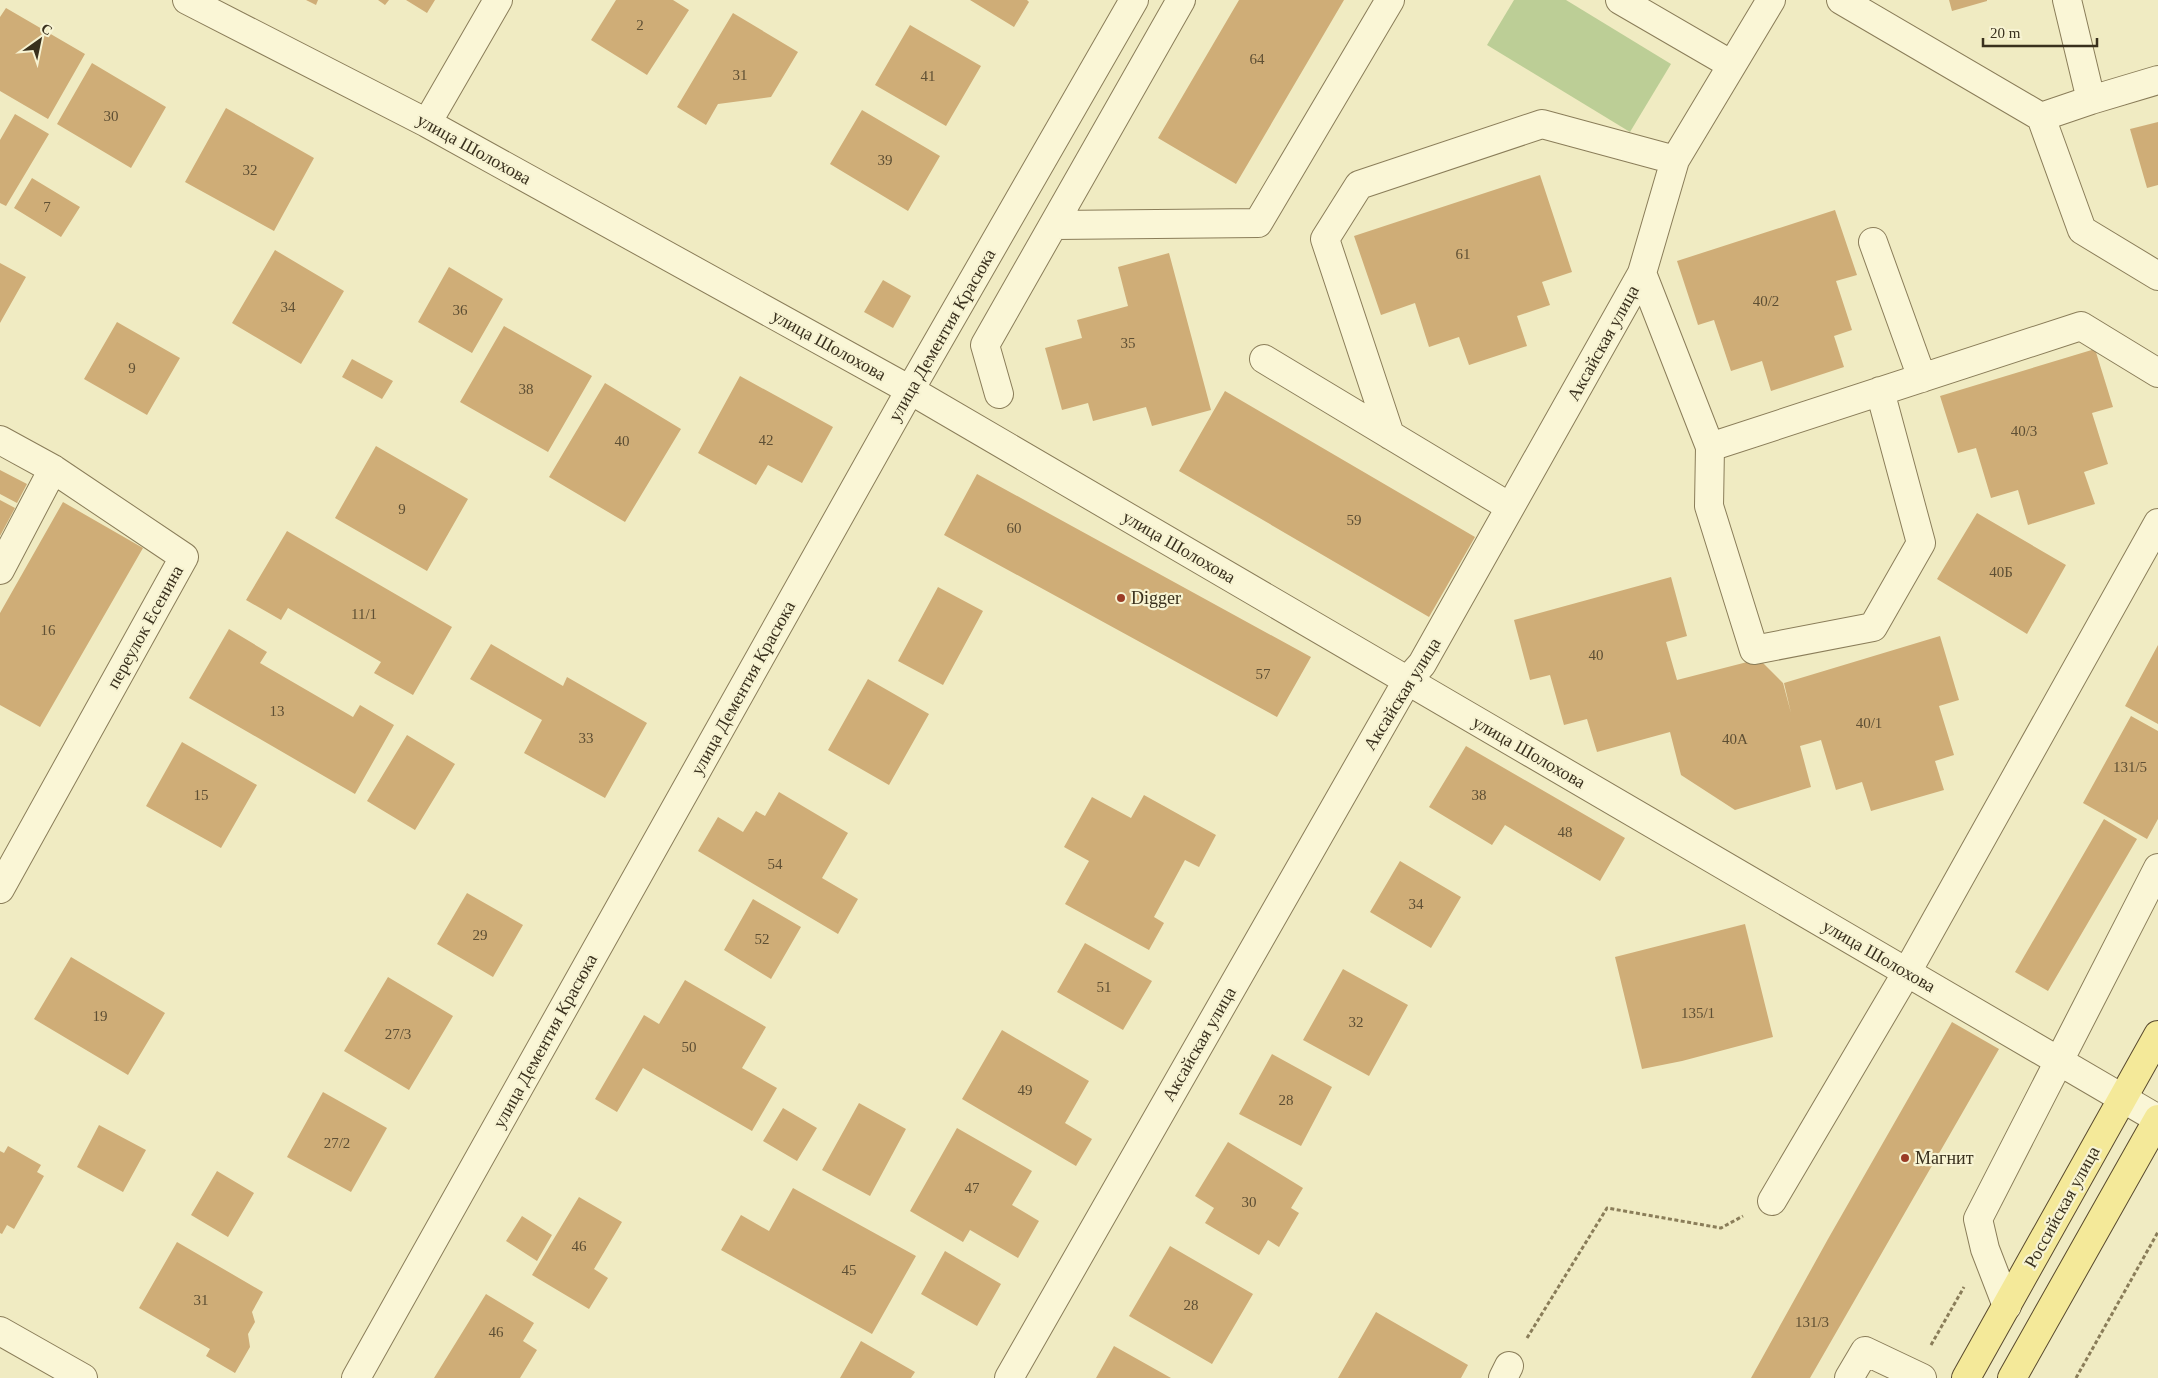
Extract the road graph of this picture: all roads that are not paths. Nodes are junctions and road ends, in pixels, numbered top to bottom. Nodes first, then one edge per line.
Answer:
1 (187, 0) edge
2 (498, 0) edge
3 (1134, 0) edge
4 (1181, 0) edge
5 (1390, 0) edge
6 (1620, 0) edge
7 (1771, 0) edge
8 (1842, 0) edge
9 (2067, 0) edge
10 (1732, 65) junction
11 (2158, 80) edge
12 (2090, 100) junction
13 (2041, 117) junction
14 (427, 123) junction
15 (1675, 160) junction
16 (1055, 225) junction
17 (1873, 242) dead end
18 (1642, 273) junction
19 (2158, 276) edge
20 (1264, 359) dead end
21 (2158, 372) edge
22 (1922, 378) junction
23 (910, 390) junction
24 (1880, 391) junction
25 (999, 394) dead end
26 (1390, 435) junction
27 (0, 440) edge
28 (1710, 447) junction
29 (53, 469) junction
30 (1510, 507) junction
31 (2158, 523) edge
32 (0, 570) edge
33 (1407, 681) junction
34 (2158, 868) edge
35 (0, 889) edge
36 (1907, 972) junction
37 (2158, 1035) edge
38 (2059, 1061) junction
39 (2123, 1098) junction
40 (2158, 1119) edge
41 (1772, 1201) road end
42 (2007, 1306) junction
43 (0, 1331) edge
44 (83, 1378) edge
45 (356, 1378) edge
46 (1009, 1378) edge
47 (1849, 1378) edge
48 (1922, 1378) edge
49 (1966, 1378) edge
50 (2012, 1378) edge

1 - 14 street, улица Шолохова
2 - 14 street
3 - 23 street, улица Дементия Красюка
4 - 16 street
5 - 16 street
6 - 10 street
7 - 10 street, Аксайская улица
8 - 13 street
9 - 12 street
10 - 15 street, Аксайская улица
11 - 12 street
12 - 13 street
13 - 19 street
14 - 23 street, улица Шолохова
15 - 18 street, Аксайская улица
15 - 26 street
16 - 25 street
17 - 22 street
18 - 28 street
18 - 30 street, Аксайская улица
20 - 26 street
21 - 22 street
22 - 24 street
23 - 33 street, улица Шолохова
23 - 45 street, улица Дементия Красюка
24 - 28 street
24 - 28 street
26 - 30 street
27 - 29 street, переулок Есенина
29 - 32 street
29 - 35 street, переулок Есенина
30 - 33 street, Аксайская улица
31 - 36 street
33 - 36 street, улица Шолохова
33 - 46 street, Аксайская улица
34 - 38 street
36 - 38 street, улица Шолохова
36 - 41 street
37 - 39 main road, Российская улица
38 - 39 street, улица Шолохова
38 - 42 street
39 - 40 street, улица Шолохова
39 - 42 main road, Российская улица
40 - 50 main road
42 - 49 main road, Российская улица
43 - 44 street
47 - 48 street

